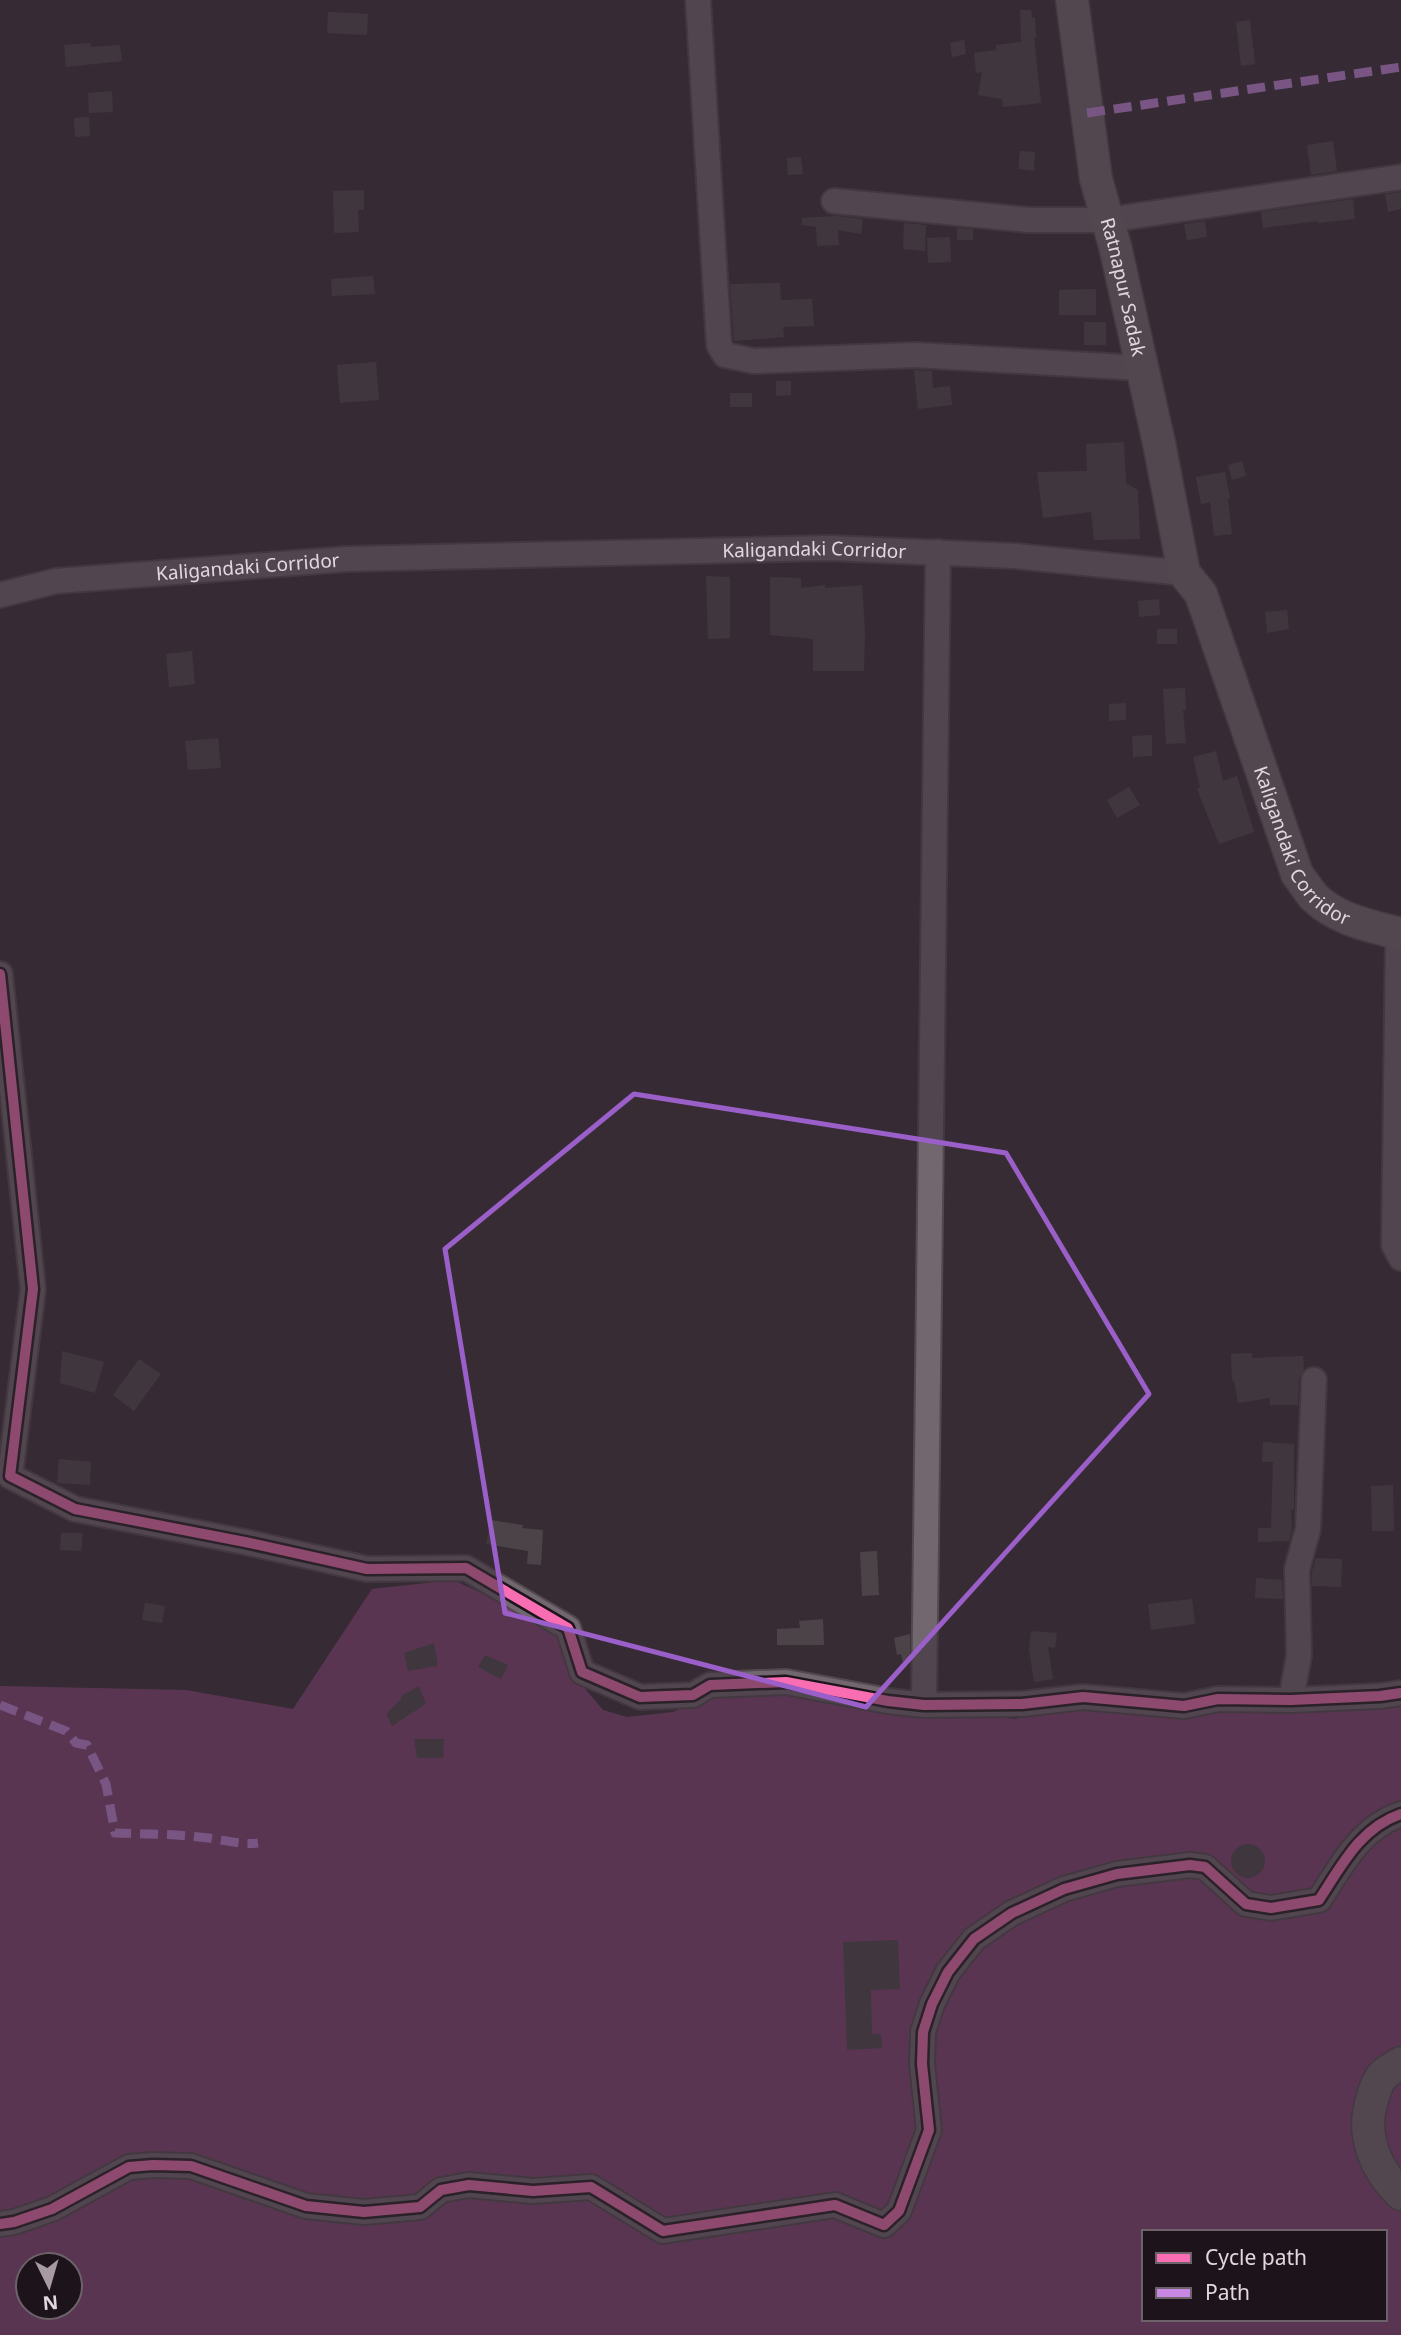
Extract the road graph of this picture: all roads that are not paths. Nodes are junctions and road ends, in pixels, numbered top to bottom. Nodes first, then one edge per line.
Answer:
1 (698, 0) edge
2 (1072, 0) edge
3 (1401, 177) edge
4 (834, 201) dead end
5 (1107, 220) junction
6 (1141, 368) junction
7 (938, 552) junction
8 (1184, 573) junction
9 (0, 595) edge
10 (1399, 933) edge
11 (0, 974) edge
12 (1401, 1258) edge
13 (1314, 1380) dead end
14 (6, 1462) edge
15 (1401, 1693) edge
16 (1292, 1700) junction
17 (924, 1704) junction
18 (1401, 1814) edge
19 (1401, 2063) edge
20 (1401, 2194) edge
21 (0, 2224) edge

1 - 6 street
2 - 5 main road, Ratnapur Sadak
3 - 5 street
4 - 5 street
5 - 6 main road, Ratnapur Sadak
6 - 8 main road, Ratnapur Sadak
7 - 8 street, Kaligandaki Corridor
7 - 9 street, Kaligandaki Corridor
7 - 17 street
8 - 10 main road, Kaligandaki Corridor
10 - 12 street
11 - 14 street
13 - 16 street
14 - 17 street
15 - 16 street
16 - 17 street
18 - 21 street
19 - 20 main road

